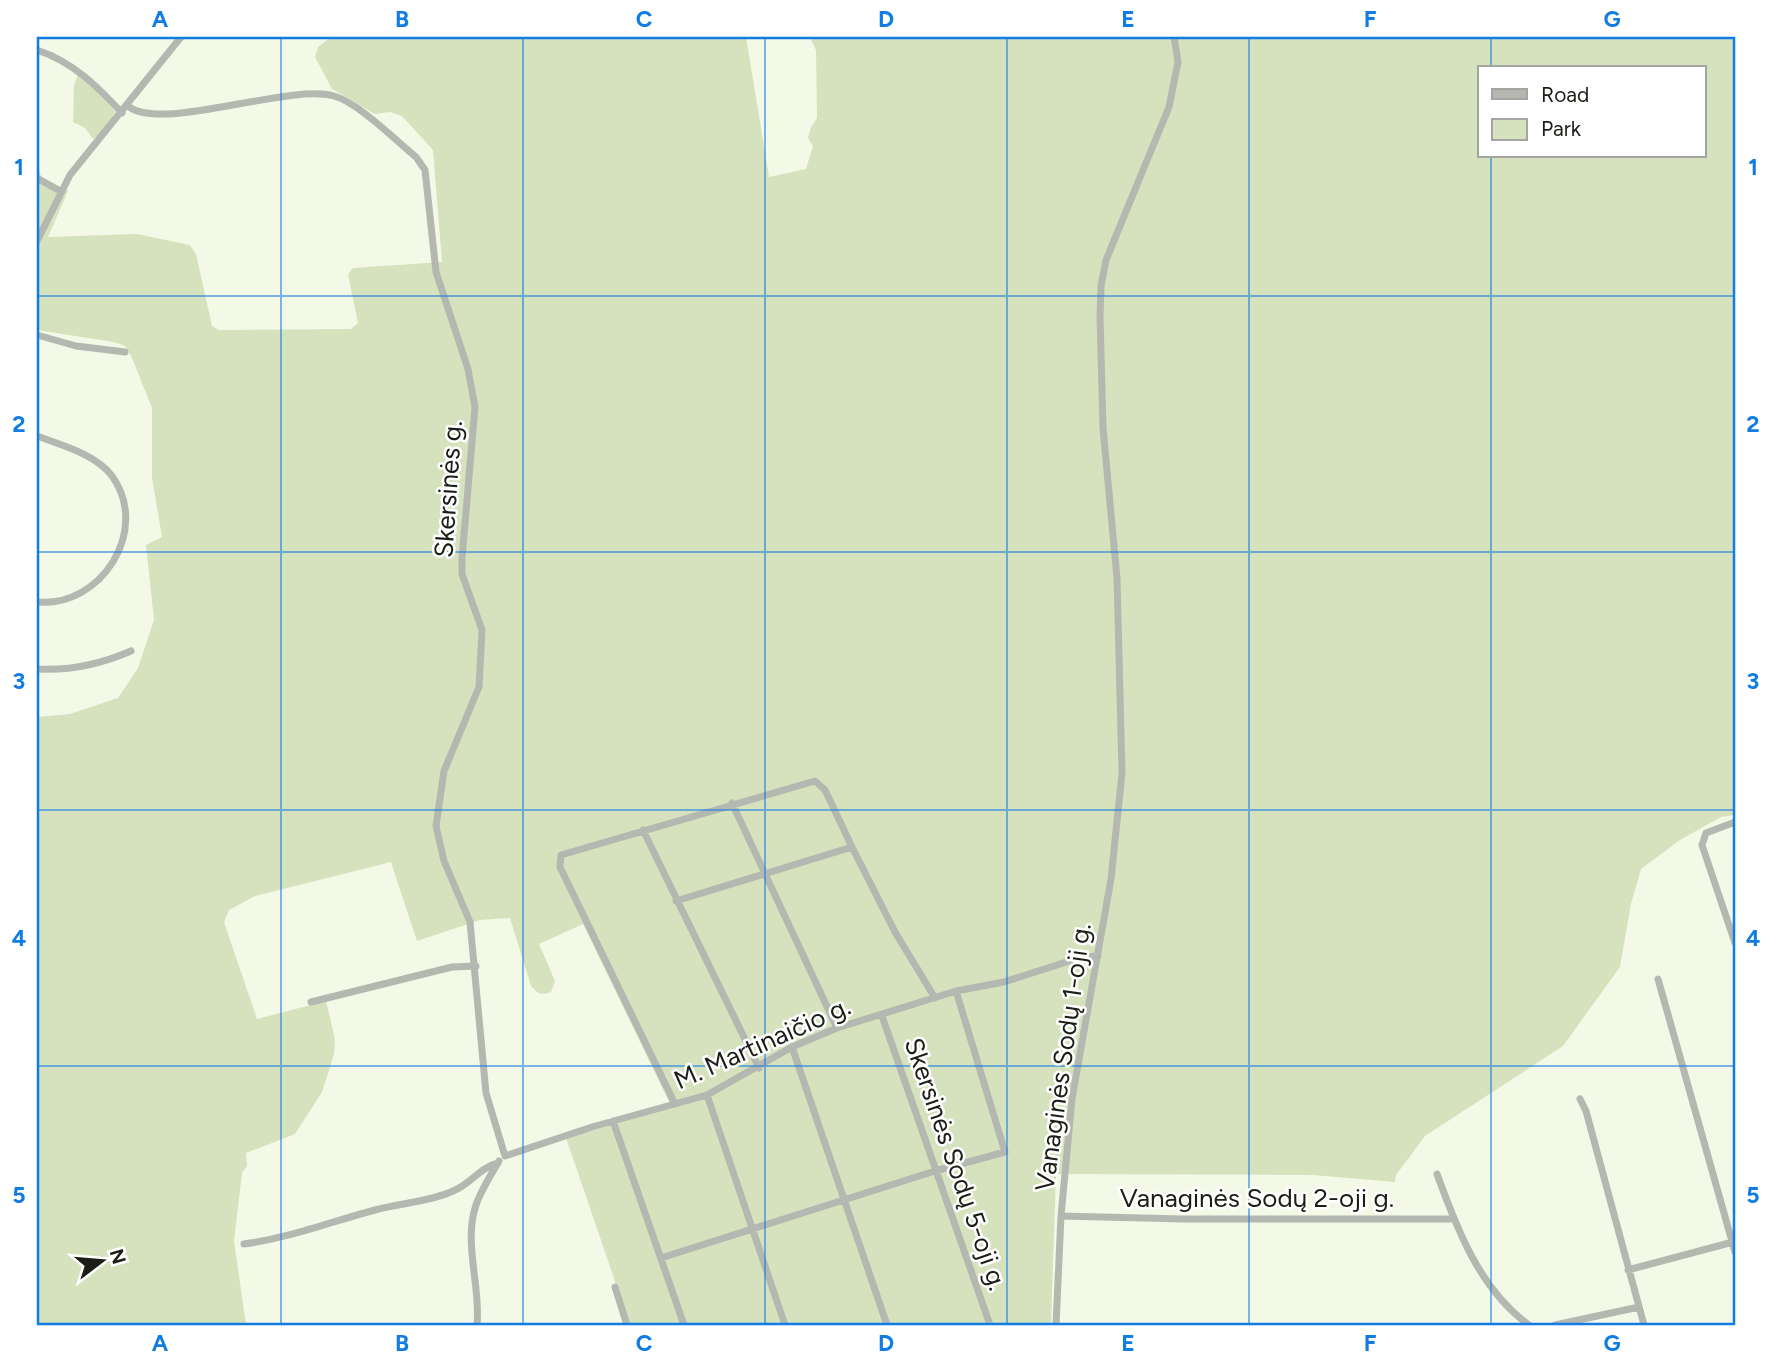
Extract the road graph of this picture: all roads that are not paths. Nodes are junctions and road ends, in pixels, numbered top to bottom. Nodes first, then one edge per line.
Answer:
1 (181, 37) edge
2 (1174, 37) edge
3 (37, 50) edge
4 (125, 109) junction
5 (37, 178) edge
6 (60, 191) junction
7 (37, 241) edge
8 (37, 335) edge
9 (125, 352) dead end
10 (37, 436) edge
11 (37, 602) edge
12 (131, 651) dead end
13 (37, 669) edge
14 (732, 803) junction
15 (1732, 823) edge
16 (643, 830) junction
17 (852, 847) junction
18 (765, 872) junction
19 (676, 901) junction
20 (1735, 943) edge
21 (1098, 956) junction
22 (476, 966) junction
23 (1658, 979) dead end
24 (956, 991) junction
25 (935, 998) junction
26 (312, 1002) dead end
27 (882, 1016) junction
28 (837, 1028) junction
29 (792, 1047) junction
30 (759, 1068) junction
31 (707, 1095) junction
32 (1580, 1099) dead end
33 (675, 1104) junction
34 (613, 1121) junction
35 (505, 1156) junction
36 (498, 1163) junction
37 (935, 1171) junction
38 (1437, 1174) dead end
39 (844, 1202) junction
40 (1061, 1216) junction
41 (1452, 1219) junction
42 (752, 1231) junction
43 (1733, 1242) junction
44 (244, 1244) dead end
45 (1735, 1252) edge
46 (661, 1258) junction
47 (1628, 1270) junction
48 (615, 1287) dead end
49 (1639, 1307) junction
50 (477, 1325) edge
51 (627, 1325) edge
52 (684, 1325) edge
53 (785, 1325) edge
54 (887, 1325) edge
55 (990, 1325) edge
56 (1056, 1325) edge
57 (1529, 1325) edge
58 (1555, 1325) edge
59 (1644, 1325) edge

1 - 4 street
2 - 21 street, Vanaginės Sodų 1-oji g.
3 - 4 street
4 - 6 street
4 - 22 street, Skersinės g.
5 - 6 street
6 - 7 street
8 - 9 street
10 - 11 street
12 - 13 street
14 - 16 street
14 - 17 street
14 - 18 street
15 - 20 street
16 - 19 street
16 - 33 street
17 - 18 street
17 - 25 street
18 - 19 street
18 - 28 street
19 - 30 street
21 - 24 street, M. Martinaičio g.
21 - 40 street, Vanaginės Sodų 1-oji g.
22 - 26 street
22 - 35 street, Skersinės g.
23 - 43 street
24 - 25 street, M. Martinaičio g.
24 - 37 street
25 - 27 street, M. Martinaičio g.
27 - 28 street, M. Martinaičio g.
27 - 37 street, Skersinės Sodų 5-oji g.
28 - 29 street, M. Martinaičio g.
29 - 30 street, M. Martinaičio g.
29 - 39 street
30 - 31 street, M. Martinaičio g.
31 - 33 street, M. Martinaičio g.
31 - 42 street
32 - 47 street
33 - 34 street, M. Martinaičio g.
34 - 35 street, M. Martinaičio g.
34 - 46 street
35 - 36 street
36 - 44 street
36 - 50 street
37 - 39 street
37 - 55 street, Skersinės Sodų 5-oji g.
38 - 41 street
39 - 42 street
39 - 54 street
40 - 41 street, Vanaginės Sodų 2-oji g.
40 - 56 street, Vanaginės Sodų 1-oji g.
41 - 57 street
42 - 46 street
42 - 53 street
43 - 45 street
43 - 47 street
46 - 52 street
47 - 49 street
48 - 51 street
49 - 58 street
49 - 59 street

